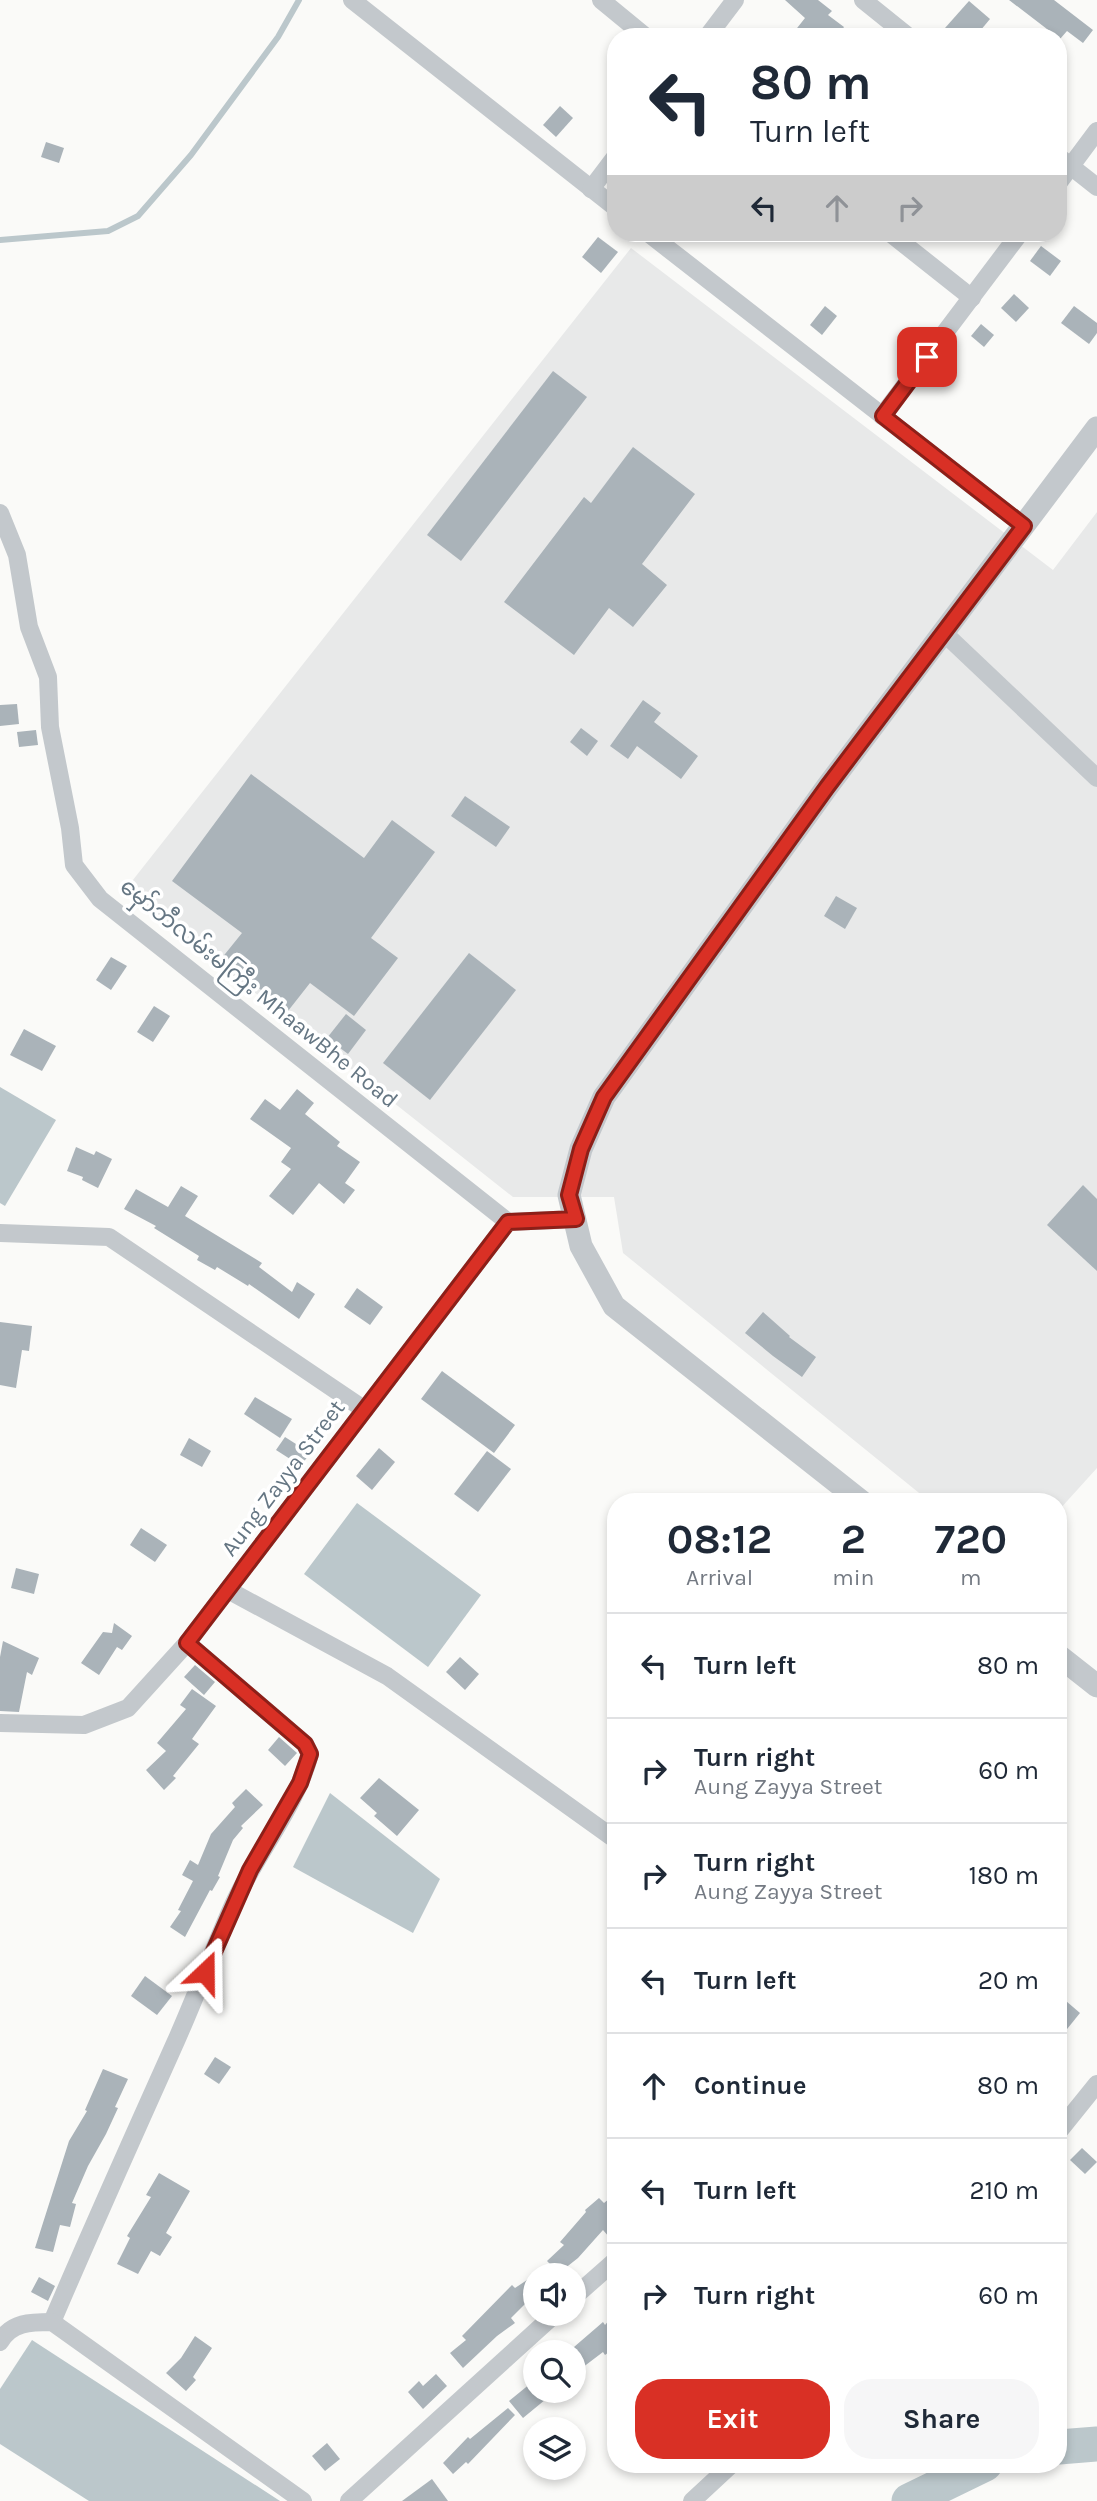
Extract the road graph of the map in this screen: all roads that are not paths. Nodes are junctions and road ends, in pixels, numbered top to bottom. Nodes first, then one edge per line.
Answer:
1 (352, 0) edge
2 (601, 0) edge
3 (735, 0) edge
4 (863, 0) edge
5 (635, 28) edge
6 (714, 28) edge
7 (898, 28) edge
8 (1097, 131) edge
9 (1067, 160) edge
10 (1067, 164) edge
11 (607, 168) edge
12 (1097, 187) edge
13 (592, 189) junction
14 (607, 201) edge
15 (660, 242) edge
16 (901, 242) edge
17 (1013, 242) edge
18 (971, 298) junction
19 (883, 416) junction
20 (1097, 428) edge
21 (0, 513) edge
22 (1024, 526) junction
23 (944, 633) junction
24 (1097, 778) edge
25 (576, 1219) junction
26 (508, 1222) junction
27 (0, 1233) edge
28 (365, 1410) junction
29 (851, 1493) edge
30 (228, 1591) junction
31 (187, 1643) junction
32 (1067, 1662) edge
33 (1097, 1686) edge
34 (0, 1723) edge
35 (607, 1834) edge
36 (1097, 2084) edge
37 (1067, 2121) edge
38 (607, 2268) edge
39 (586, 2286) edge
40 (52, 2322) junction
41 (542, 2326) edge
42 (0, 2342) edge
43 (722, 2473) edge
44 (303, 2501) edge
45 (349, 2501) edge
46 (692, 2501) edge

1 - 13 street
2 - 5 street
3 - 6 street
4 - 7 street
8 - 9 street
10 - 12 street
11 - 13 street
13 - 14 street
15 - 19 street
16 - 18 street
17 - 18 street
18 - 19 street
19 - 22 street
20 - 22 street
21 - 26 street, မှော်ဘီလမ်းမကြီး MhaawBhe Road
22 - 23 street
23 - 24 street
23 - 25 street
25 - 26 street
25 - 29 street
26 - 28 street, Aung Zayya Street
27 - 28 street
28 - 30 street, Aung Zayya Street
30 - 31 street, Aung Zayya Street
30 - 35 street
31 - 34 street, Aung Zayya Street
31 - 40 street
32 - 33 street
36 - 37 street
38 - 39 street
40 - 42 street
40 - 44 street
41 - 45 street
43 - 46 street

